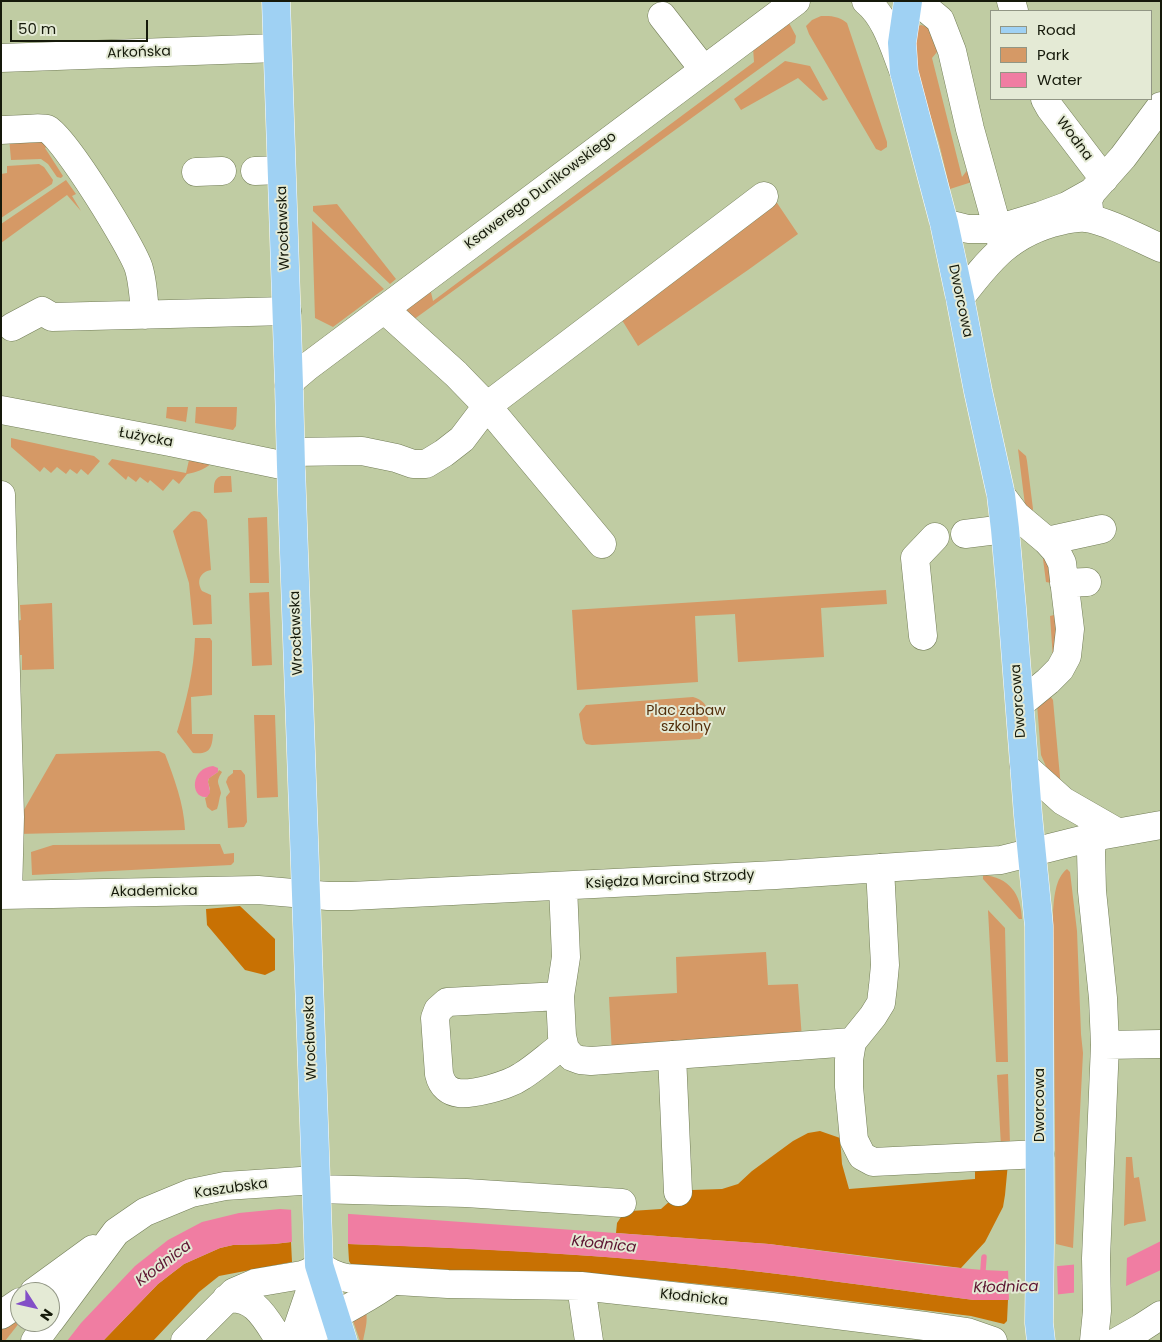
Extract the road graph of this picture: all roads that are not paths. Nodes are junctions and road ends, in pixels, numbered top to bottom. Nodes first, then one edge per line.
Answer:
1 (276, 1) edge
2 (796, 1) edge
3 (866, 1) edge
4 (908, 1) edge
5 (917, 1) edge
6 (942, 11) edge
7 (662, 16) dead end
8 (277, 48) junction
9 (1, 58) edge
10 (704, 70) junction
11 (904, 72) junction
12 (1046, 100) edge
13 (1161, 106) edge
14 (1, 130) edge
15 (282, 170) junction
16 (255, 171) dead end
17 (764, 196) dead end
18 (1096, 200) junction
19 (944, 223) junction
20 (1000, 238) junction
21 (1161, 248) edge
22 (960, 298) junction
23 (384, 309) junction
24 (287, 311) junction
25 (145, 314) junction
26 (12, 327) dead end
27 (289, 385) junction
28 (487, 406) junction
29 (1, 410) edge
30 (291, 460) junction
31 (1001, 495) junction
32 (1, 496) edge
33 (1004, 529) junction
34 (1102, 530) dead end
35 (965, 534) dead end
36 (935, 537) dead end
37 (1047, 541) junction
38 (602, 544) dead end
39 (923, 636) dead end
40 (1020, 704) junction
41 (1024, 766) junction
42 (1161, 825) edge
43 (1105, 835) junction
44 (1032, 852) junction
45 (880, 868) junction
46 (563, 886) junction
47 (306, 894) junction
48 (5, 895) edge
49 (560, 996) junction
50 (852, 1042) junction
51 (1161, 1044) edge
52 (564, 1045) junction
53 (1105, 1045) junction
54 (672, 1055) junction
55 (1040, 1154) junction
56 (316, 1189) junction
57 (678, 1192) dead end
58 (622, 1203) dead end
59 (116, 1232) junction
60 (319, 1264) junction
61 (392, 1281) junction
62 (48, 1282) edge
63 (581, 1286) junction
64 (226, 1299) junction
65 (60, 1308) edge
66 (1161, 1315) edge
67 (339, 1328) edge
68 (1040, 1332) edge
69 (185, 1341) edge
70 (280, 1341) edge
71 (293, 1341) edge
72 (305, 1341) edge
73 (589, 1341) edge
74 (993, 1341) edge
75 (1094, 1341) edge
76 (1118, 1341) edge

1 - 8 main road, Wrocławska
2 - 10 street, Ksawerego Dunikowskiego
3 - 11 street
4 - 11 main road, Dworcowa
5 - 6 street
6 - 20 street
7 - 10 street
8 - 9 street, Arkońska
8 - 15 main road, Wrocławska
10 - 23 street, Ksawerego Dunikowskiego
11 - 19 main road, Dworcowa
12 - 18 street, Wodna
13 - 18 street
14 - 25 street
15 - 16 street
15 - 24 main road, Wrocławska
17 - 28 street, Łużycka
18 - 20 street
18 - 21 street
19 - 20 street
19 - 22 main road, Dworcowa
20 - 22 street
22 - 31 main road, Dworcowa
23 - 27 street, Ksawerego Dunikowskiego
23 - 28 street
24 - 25 street
24 - 27 main road, Wrocławska
25 - 26 street
27 - 30 main road, Wrocławska
28 - 30 street, Łużycka
28 - 38 street
29 - 30 street, Łużycka
30 - 47 main road, Wrocławska
31 - 33 main road, Dworcowa
31 - 37 street
32 - 48 street
33 - 35 street
33 - 40 main road, Dworcowa
34 - 37 street
36 - 39 street
37 - 40 street
40 - 41 main road, Dworcowa
41 - 43 street
41 - 44 main road, Dworcowa
42 - 43 street, Księdza Marcina Strzody
43 - 44 street, Księdza Marcina Strzody
43 - 53 street
44 - 45 street, Księdza Marcina Strzody
44 - 55 main road, Dworcowa
45 - 46 street, Księdza Marcina Strzody
45 - 50 street
46 - 47 street, Księdza Marcina Strzody
46 - 49 street
47 - 48 street, Akademicka
47 - 56 main road, Wrocławska
49 - 52 street
49 - 52 street
50 - 54 street
50 - 55 street
51 - 53 street
52 - 54 street
53 - 75 street
54 - 57 street
55 - 68 main road, Dworcowa
56 - 58 street, Kaszubska
56 - 59 street, Kaszubska
56 - 60 main road, Wrocławska
59 - 62 street
59 - 65 street, Kaszubska
60 - 61 street, Kłodnicka
60 - 64 street
60 - 67 main road, Wrocławska
60 - 71 street
61 - 63 street, Kłodnicka
61 - 67 street
63 - 73 street
63 - 74 street, Kłodnicka
64 - 69 street
64 - 70 street
66 - 76 street
67 - 72 street

